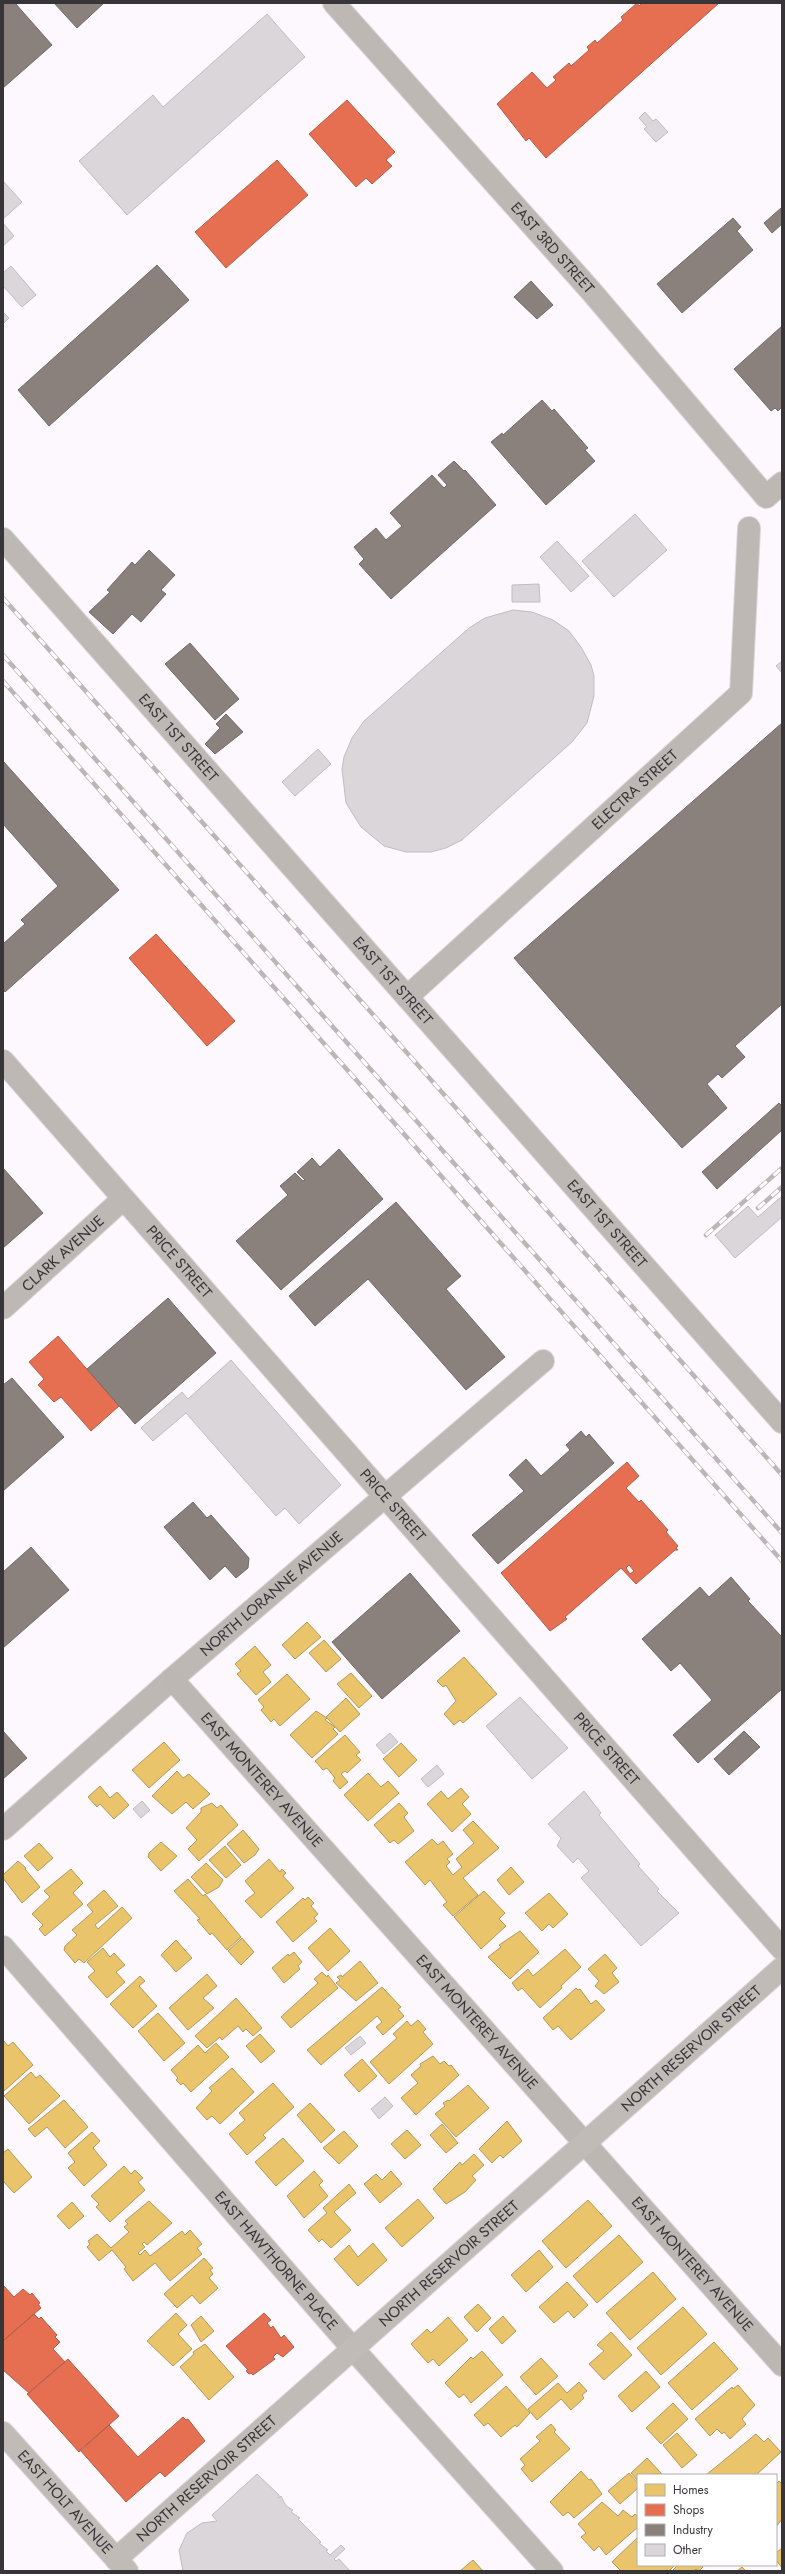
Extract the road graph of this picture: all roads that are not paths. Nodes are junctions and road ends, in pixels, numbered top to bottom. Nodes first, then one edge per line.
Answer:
1 (334, 3) edge
2 (774, 490) edge
3 (749, 528) dead end
4 (3, 539) edge
5 (407, 997) junction
6 (3, 1061) edge
7 (123, 1199) junction
8 (3, 1308) edge
9 (544, 1361) dead end
10 (782, 1422) edge
11 (387, 1496) junction
12 (172, 1679) junction
13 (3, 1829) edge
14 (3, 1948) edge
15 (782, 1949) edge
16 (782, 1968) edge
17 (585, 2142) junction
18 (354, 2350) junction
19 (782, 2365) edge
20 (3, 2433) edge
21 (122, 2565) edge
22 (552, 2571) edge

1 - 2 street, EAST 3RD STREET
3 - 5 street, ELECTRA STREET
4 - 5 street, EAST 1ST STREET
5 - 10 street, EAST 1ST STREET
6 - 7 street, PRICE STREET
7 - 8 street, CLARK AVENUE
7 - 11 street, PRICE STREET
9 - 11 street, NORTH LORANNE AVENUE
11 - 12 street, NORTH LORANNE AVENUE
11 - 15 street, PRICE STREET
12 - 13 street, NORTH LORANNE AVENUE
12 - 17 street, EAST MONTEREY AVENUE
14 - 18 street, EAST HAWTHORNE PLACE
16 - 17 main road, NORTH RESERVOIR STREET
17 - 18 main road, NORTH RESERVOIR STREET
17 - 19 street, EAST MONTEREY AVENUE
18 - 21 main road, NORTH RESERVOIR STREET
18 - 22 street, EAST HAWTHORNE PLACE
20 - 21 main road, EAST HOLT AVENUE

